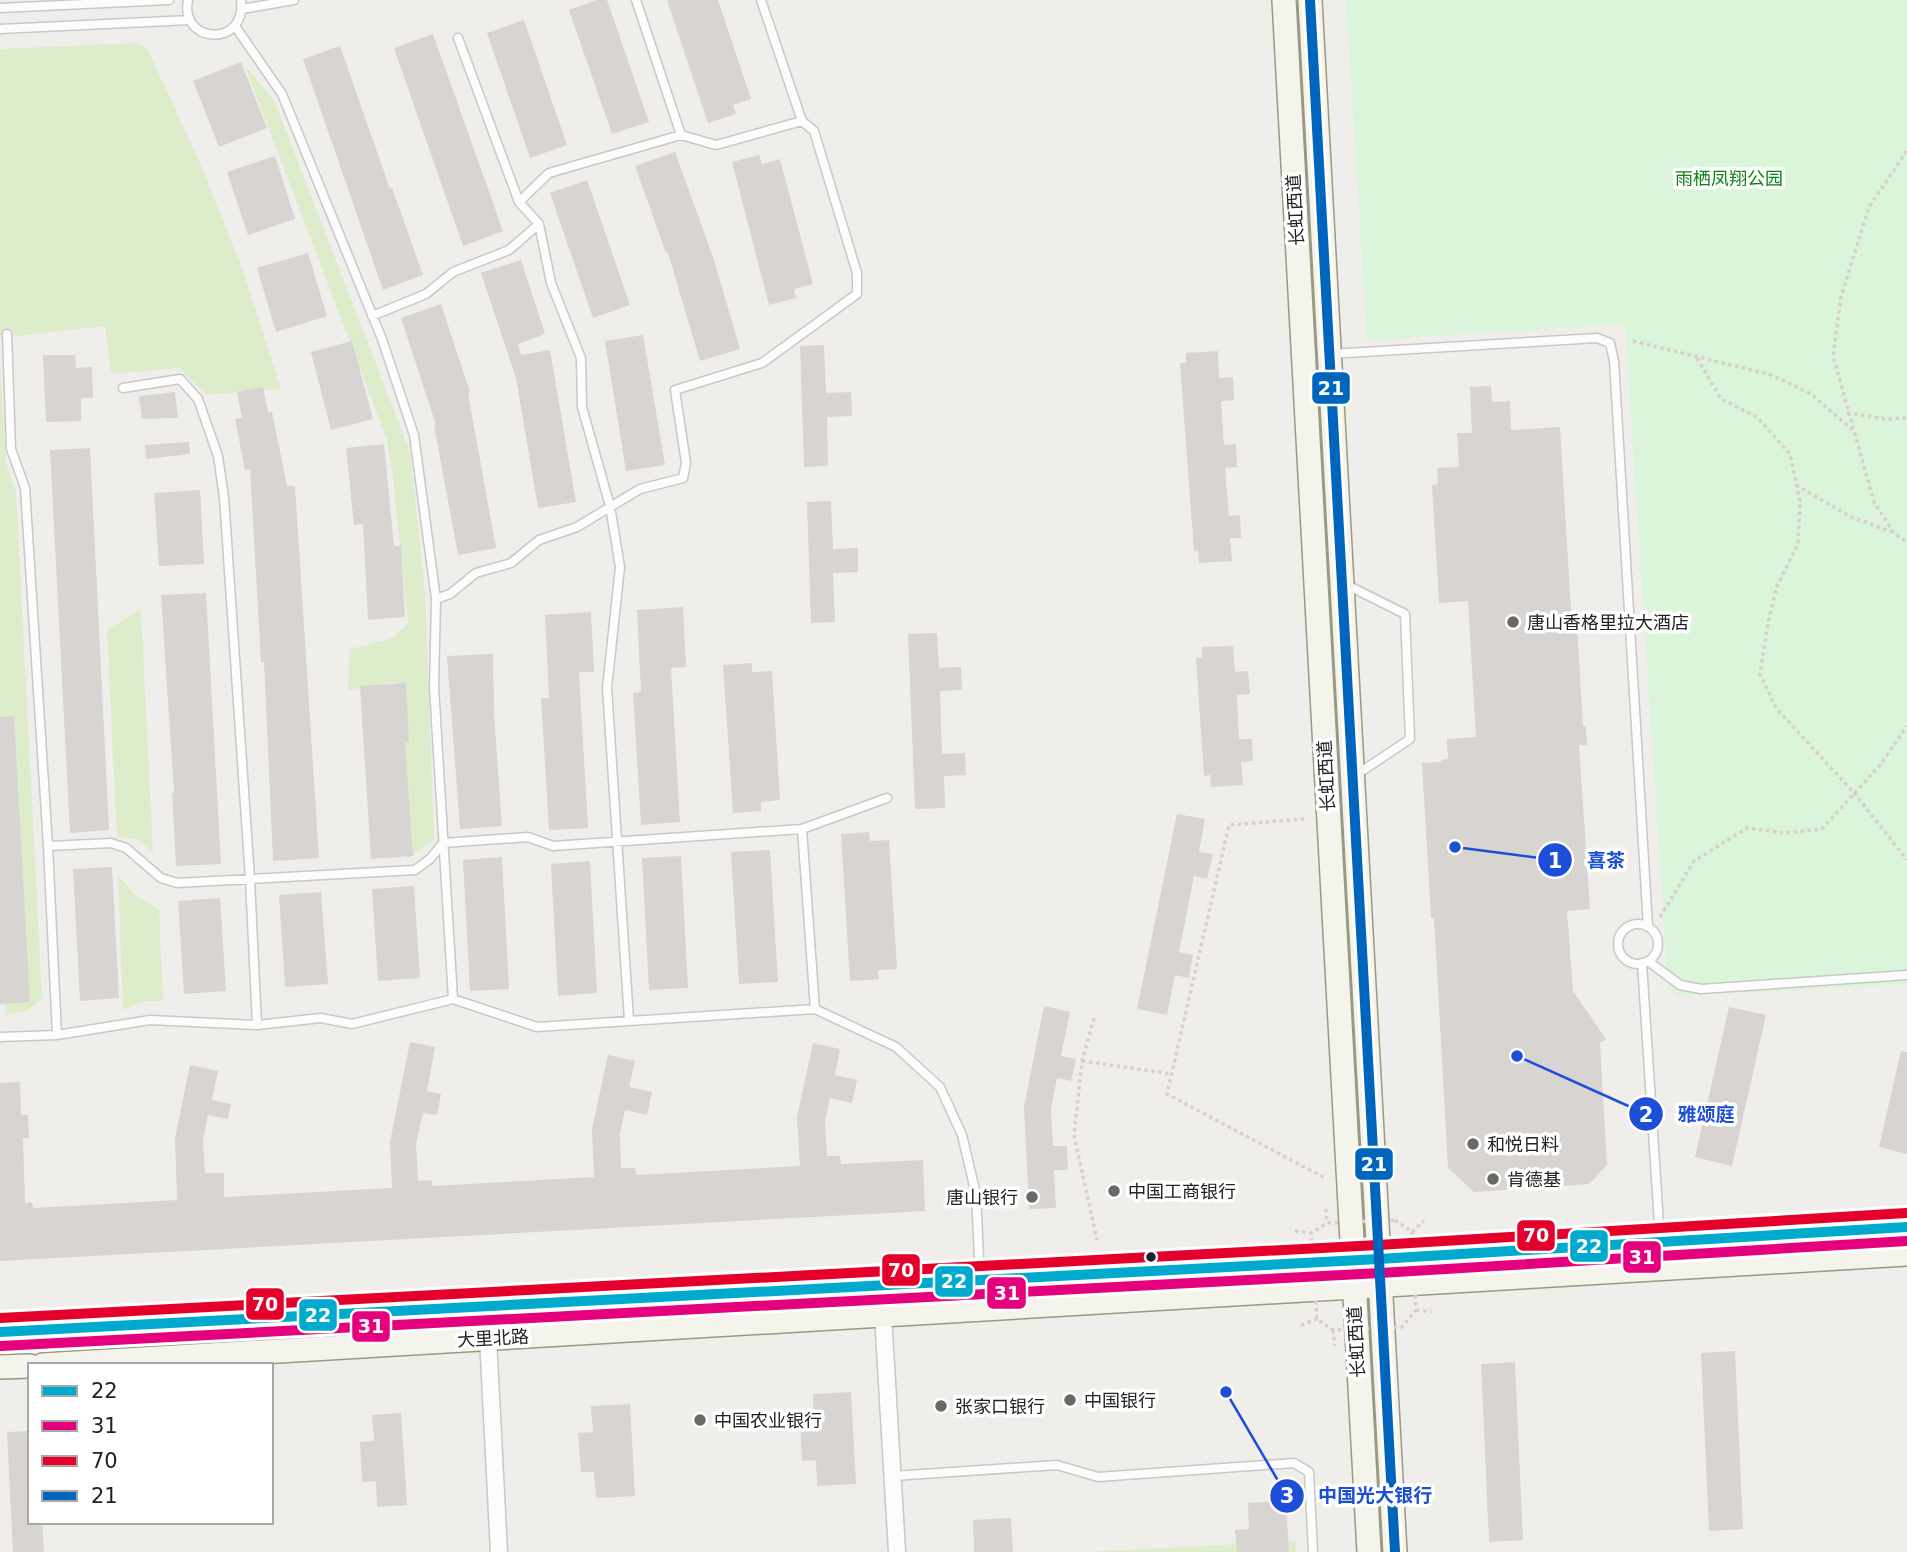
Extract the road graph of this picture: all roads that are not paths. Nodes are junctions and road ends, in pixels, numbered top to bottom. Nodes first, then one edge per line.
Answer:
1 (169, 0) edge
2 (188, 0) edge
3 (294, 0) edge
4 (636, 0) edge
5 (761, 0) edge
6 (1284, 0) edge
7 (1310, 0) edge
8 (241, 5) edge
9 (0, 8) edge
10 (190, 20) junction
11 (235, 26) junction
12 (0, 29) edge
13 (458, 38) dead end
14 (802, 121) junction
15 (681, 135) junction
16 (519, 202) junction
17 (539, 224) junction
18 (372, 316) junction
19 (7, 334) dead end
20 (1327, 354) junction
21 (123, 388) dead end
22 (610, 506) junction
23 (1339, 582) junction
24 (436, 599) junction
25 (1352, 777) junction
26 (887, 798) dead end
27 (802, 829) junction
28 (617, 841) junction
29 (443, 843) junction
30 (48, 846) junction
31 (250, 879) junction
32 (1648, 927) junction
33 (1645, 962) junction
34 (1907, 975) edge
35 (453, 999) junction
36 (815, 1009) junction
37 (629, 1020) junction
38 (257, 1025) junction
39 (57, 1035) junction
40 (0, 1037) edge
41 (1907, 1227) edge
42 (1660, 1242) junction
43 (1907, 1254) edge
44 (1379, 1259) junction
45 (1352, 1260) junction
46 (980, 1281) junction
47 (1353, 1286) junction
48 (1380, 1286) junction
49 (883, 1315) junction
50 (0, 1332) edge
51 (488, 1338) junction
52 (76, 1363) edge
53 (28, 1366) edge
54 (0, 1367) edge
55 (893, 1476) junction
56 (499, 1552) edge
57 (897, 1552) edge
58 (1313, 1552) edge
59 (1369, 1552) edge
60 (1395, 1552) edge

1 - 9 lane
2 - 10 lane
3 - 8 lane
4 - 15 lane
5 - 14 lane
6 - 45 main road, 长虹西道
7 - 20 main road, 长虹西道
8 - 11 lane
10 - 11 lane
10 - 12 lane
11 - 18 lane
13 - 16 lane
14 - 15 lane
14 - 22 lane
15 - 16 lane
16 - 17 lane
17 - 18 lane
17 - 22 lane
18 - 24 lane
19 - 30 lane
20 - 23 main road, 长虹西道
20 - 32 lane
21 - 31 lane
22 - 24 lane
22 - 28 lane
23 - 25 main road, 长虹西道
23 - 25 lane
24 - 29 lane
25 - 44 main road, 长虹西道
26 - 27 lane
27 - 28 lane
27 - 36 lane
28 - 29 lane
28 - 37 lane
29 - 31 lane
29 - 35 lane
30 - 31 lane
30 - 39 lane
31 - 38 lane
32 - 33 lane
32 - 33 lane
33 - 34 lane
33 - 42 lane
35 - 37 lane
35 - 38 lane
36 - 37 lane
36 - 46 lane
38 - 39 lane
39 - 40 lane
41 - 42 main road, 大里北路
42 - 44 main road, 大里北路
43 - 48 main road, 大里北路
44 - 45 main road, 大里北路
44 - 48 main road, 长虹西道
45 - 46 main road, 大里北路
45 - 47 main road, 长虹西道
46 - 50 main road, 大里北路
47 - 48 main road, 大里北路
47 - 49 main road, 大里北路
47 - 59 main road, 长虹西道
48 - 60 main road, 长虹西道
49 - 51 main road, 大里北路
49 - 55 street
51 - 52 main road, 大里北路
51 - 56 street
53 - 54 main road
55 - 57 street
55 - 58 lane

